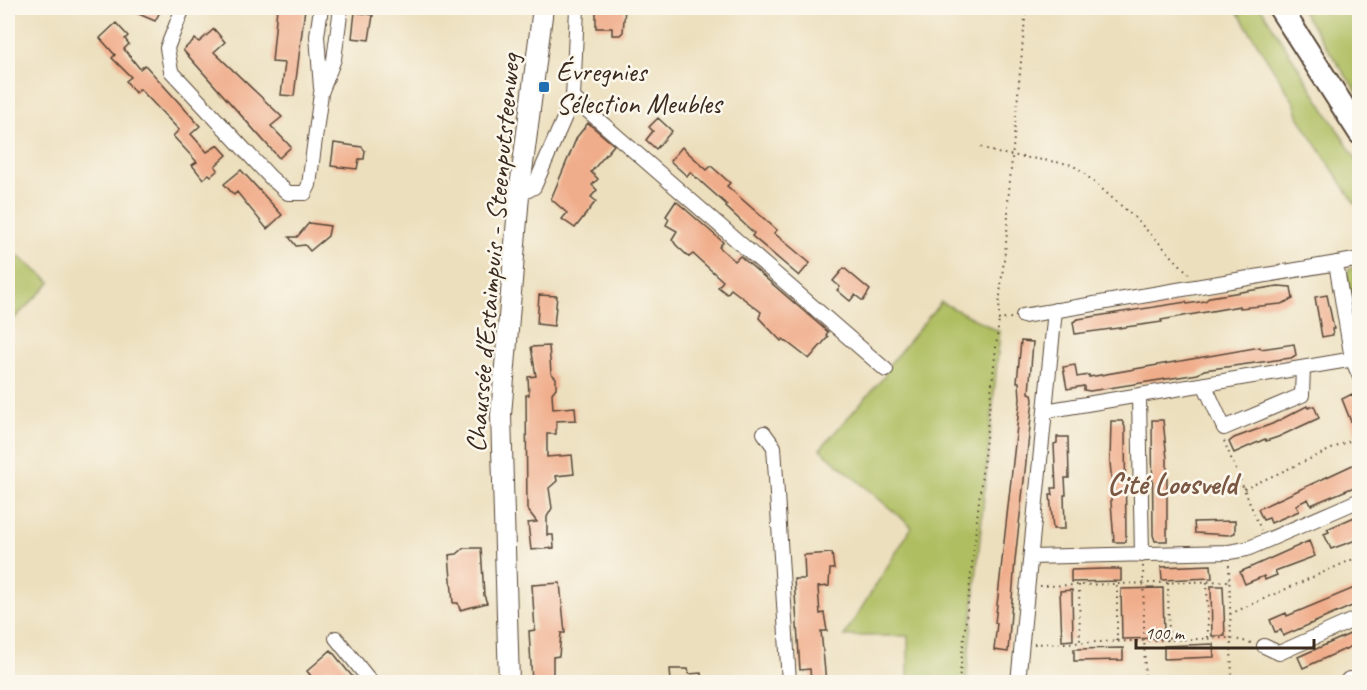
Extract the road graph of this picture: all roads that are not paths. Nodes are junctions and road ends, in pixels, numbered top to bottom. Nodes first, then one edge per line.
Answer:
1 (183, 8) edge
2 (321, 8) edge
3 (340, 8) edge
4 (543, 8) edge
5 (577, 8) edge
6 (1280, 8) edge
7 (321, 93) junction
8 (573, 98) junction
9 (1359, 133) edge
10 (519, 195) junction
11 (1355, 260) dead end
12 (1336, 263) junction
13 (1056, 310) junction
14 (1023, 316) road end
15 (1356, 358) edge
16 (1303, 368) junction
17 (886, 370) dead end
18 (1359, 377) edge
19 (1204, 384) junction
20 (1138, 396) junction
21 (1045, 411) junction
22 (764, 433) dead end
23 (1359, 500) edge
24 (1142, 555) junction
25 (1031, 557) junction
26 (1359, 617) edge
27 (336, 638) dead end
28 (1264, 646) road end
29 (371, 682) edge
30 (509, 682) edge
31 (789, 682) edge
32 (1018, 682) edge
33 (1350, 682) edge
34 (1359, 682) edge

1 - 7 street
2 - 7 street
3 - 7 street
4 - 10 main road, Chaussée d'Estaimpuis - Steenputsteenweg
5 - 8 street
6 - 9 highway
8 - 10 street
8 - 17 street
10 - 30 main road, Chaussée d'Estaimpuis - Steenputsteenweg
11 - 12 street
12 - 13 street
12 - 15 street
13 - 14 street
13 - 21 street
15 - 16 street
15 - 18 street
16 - 19 street
16 - 19 street
19 - 20 street
20 - 21 street
20 - 24 street
21 - 25 street
22 - 31 street
23 - 24 street
24 - 25 street
25 - 32 street
26 - 28 street
27 - 29 street
33 - 34 main road

